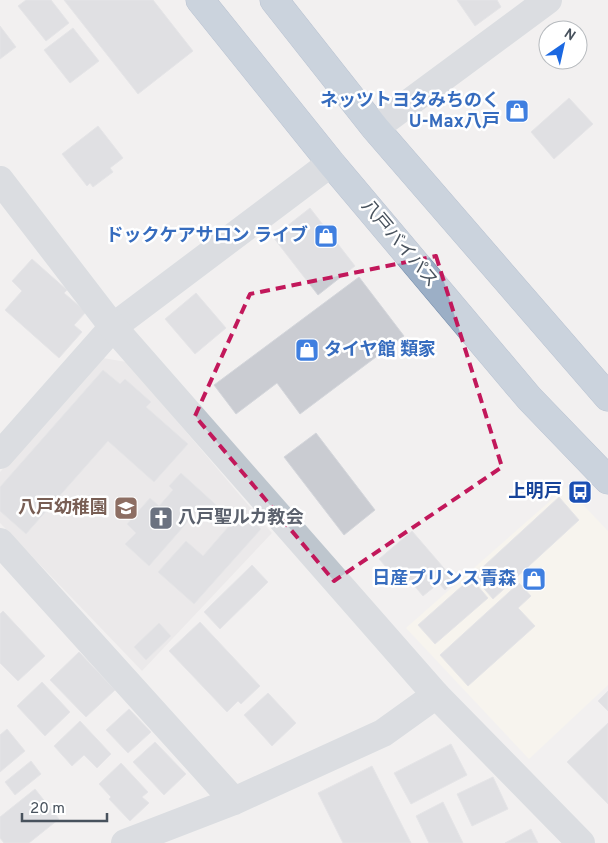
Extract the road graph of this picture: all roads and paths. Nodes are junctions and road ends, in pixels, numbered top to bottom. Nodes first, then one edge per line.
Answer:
1 (200, 0) edge
2 (274, 0) edge
3 (548, 0) edge
4 (375, 128) junction
5 (331, 163) junction
6 (0, 180) edge
7 (113, 327) junction
8 (608, 397) edge
9 (0, 456) edge
10 (608, 480) edge
11 (0, 542) edge
12 (436, 695) junction
13 (234, 801) junction
14 (125, 843) edge
15 (580, 843) edge

1 - 5 highway, 八戸バイパス
2 - 4 highway
3 - 4 street
4 - 8 highway
5 - 7 street
5 - 10 highway, 八戸バイパス
6 - 7 street
7 - 9 street
7 - 12 street
11 - 13 street
12 - 13 street
12 - 15 street
13 - 14 street

